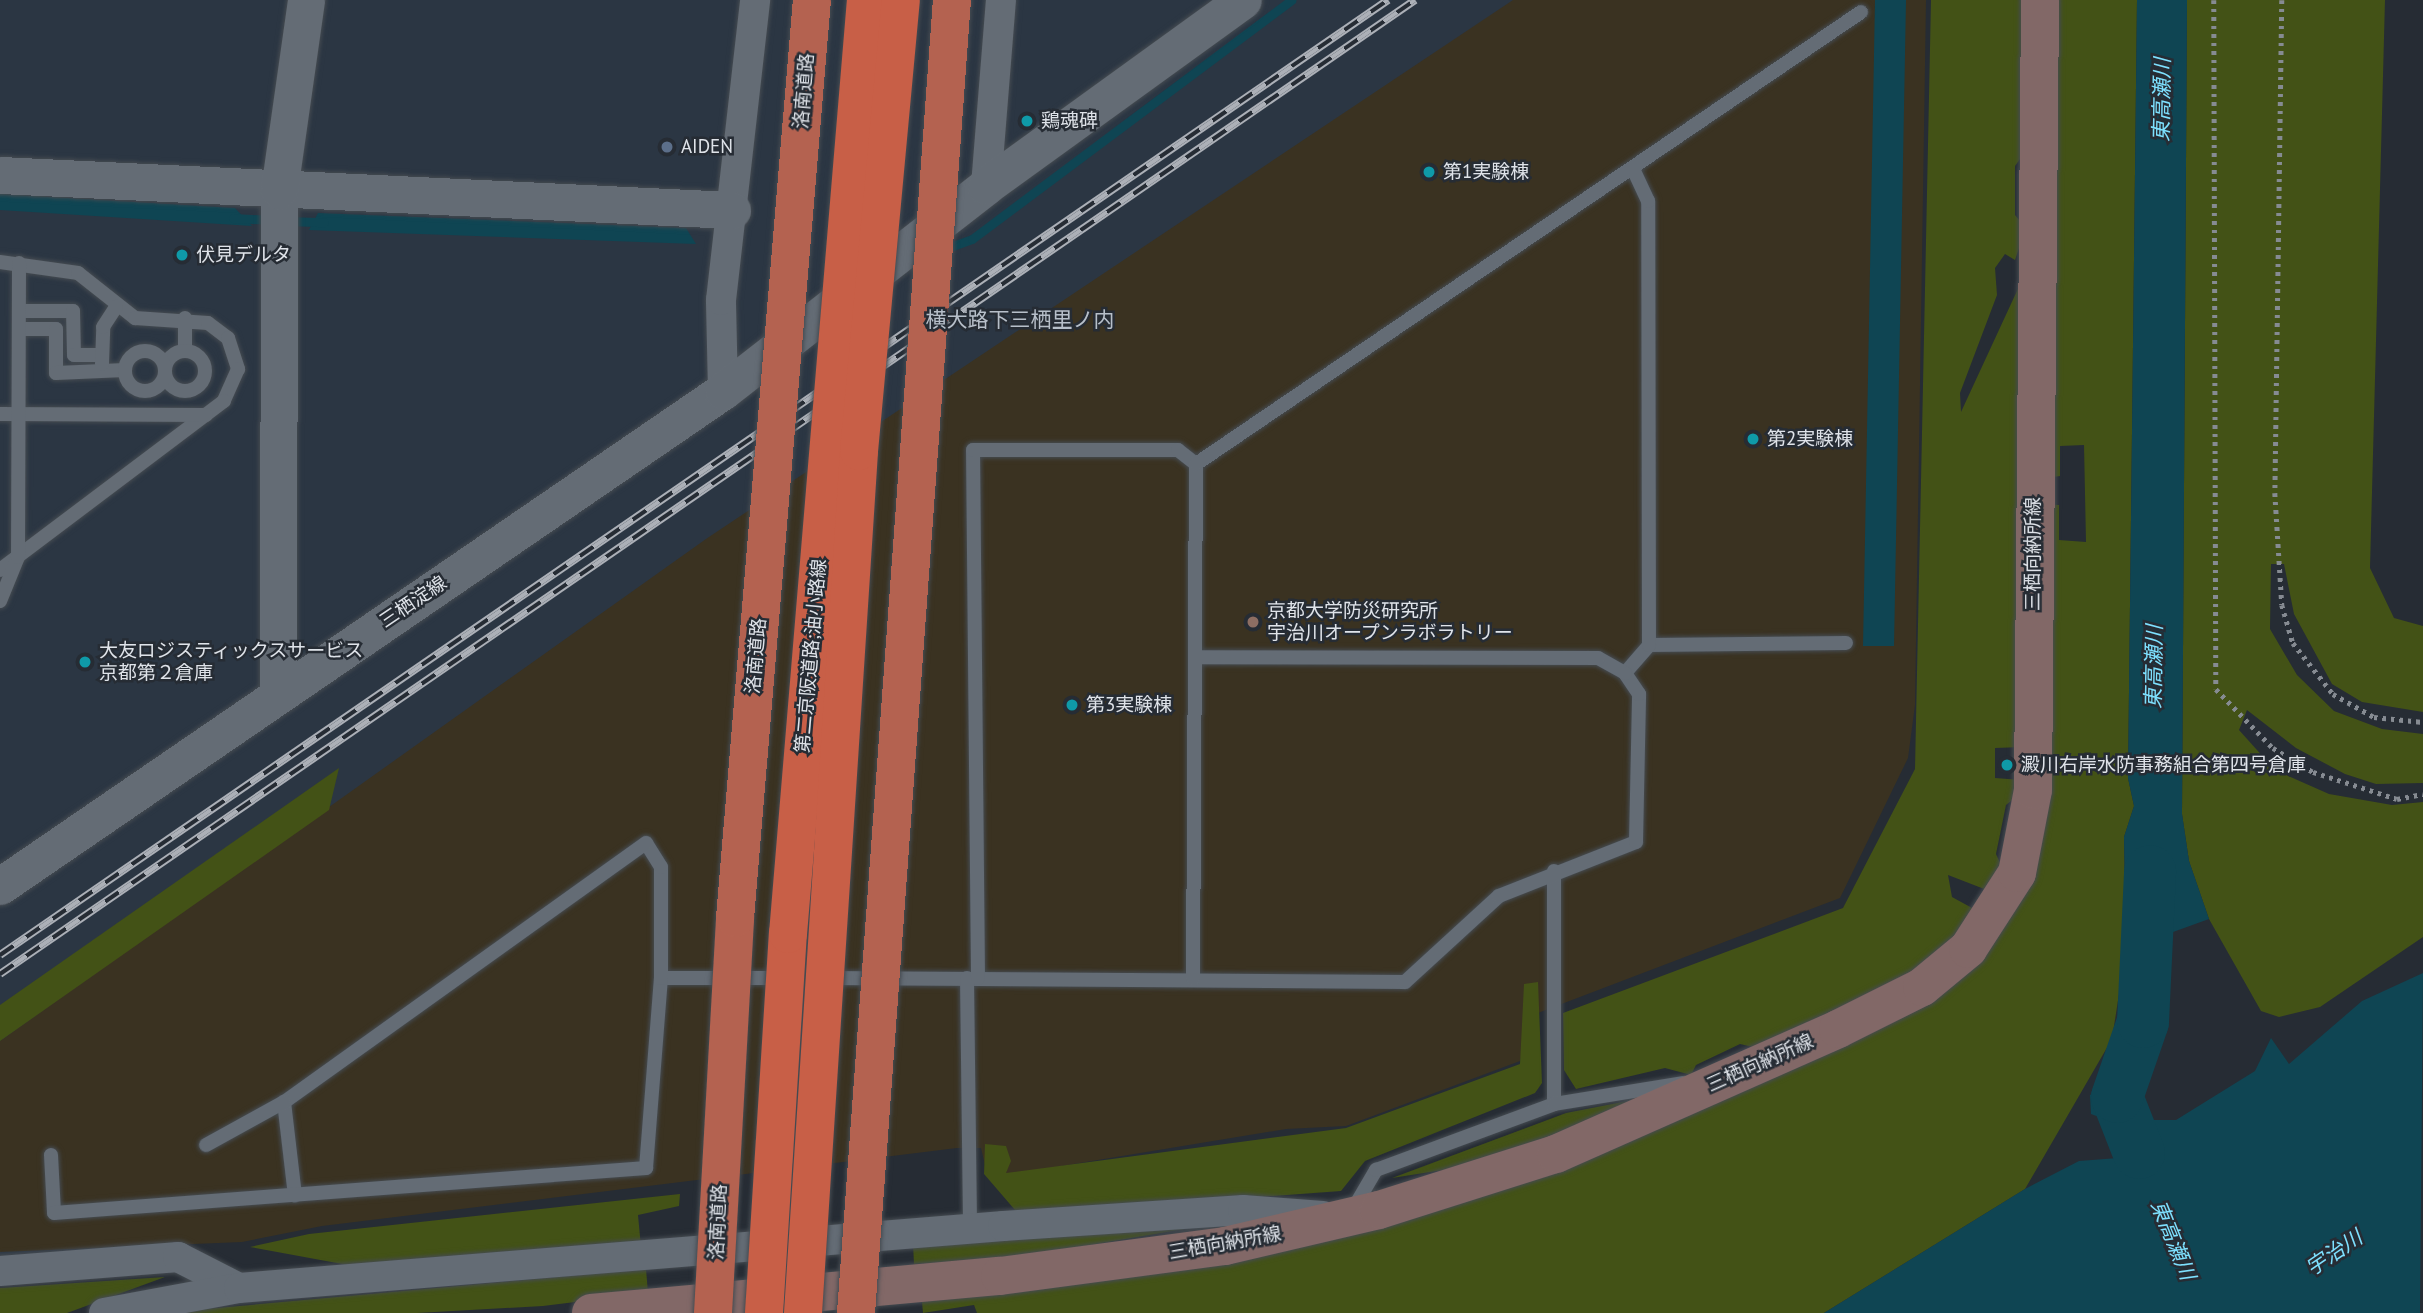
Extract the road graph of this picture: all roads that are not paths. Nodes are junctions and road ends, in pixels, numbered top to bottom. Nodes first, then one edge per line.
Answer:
1 (306, 0) edge
2 (755, 0) edge
3 (812, 0) edge
4 (866, 0) edge
5 (901, 0) edge
6 (952, 0) edge
7 (1001, 0) edge
8 (1244, 0) edge
9 (2040, 0) edge
10 (1861, 12) dead end
11 (1633, 169) junction
12 (0, 175) edge
13 (986, 186) junction
14 (279, 190) junction
15 (732, 210) junction
16 (0, 262) edge
17 (19, 263) junction
18 (116, 307) junction
19 (19, 311) junction
20 (185, 318) junction
21 (19, 328) junction
22 (185, 351) junction
23 (102, 355) junction
24 (125, 370) junction
25 (165, 370) junction
26 (102, 378) junction
27 (723, 391) junction
28 (0, 414) edge
29 (18, 414) junction
30 (206, 415) junction
31 (1196, 464) junction
32 (18, 557) junction
33 (0, 570) edge
34 (0, 601) edge
35 (1846, 643) dead end
36 (1649, 645) junction
37 (1197, 657) junction
38 (1625, 673) junction
39 (278, 694) junction
40 (1554, 871) junction
41 (0, 886) edge
42 (661, 978) junction
43 (973, 978) junction
44 (1193, 979) junction
45 (1729, 1077) junction
46 (284, 1102) junction
47 (1555, 1104) junction
48 (205, 1145) dead end
49 (51, 1155) dead end
50 (295, 1195) junction
51 (1348, 1217) junction
52 (970, 1229) junction
53 (0, 1271) edge
54 (239, 1288) junction
55 (104, 1313) edge
56 (591, 1313) edge
57 (713, 1313) edge
58 (764, 1313) edge
59 (803, 1313) edge
60 (856, 1313) edge

1 - 14 street
2 - 15 street
3 - 57 highway, 洛南道路, bridge
4 - 58 highway, 第二京阪道路;油小路線, bridge
5 - 59 highway, 第二京阪道路;油小路線, bridge
6 - 60 highway, bridge
7 - 13 street
8 - 13 street, 三栖淀線
9 - 45 main road, 三栖向納所線
10 - 11 lane
11 - 31 lane
11 - 36 lane
12 - 14 street
13 - 27 street, 三栖淀線
14 - 15 street
14 - 39 street
15 - 27 street
16 - 17 lane
17 - 18 lane
17 - 19 lane
18 - 20 lane
18 - 23 lane
19 - 21 lane
19 - 23 lane
20 - 22 lane
20 - 30 lane
21 - 26 lane
21 - 29 lane
22 - 25 lane
22 - 25 lane
23 - 26 lane
24 - 25 lane
24 - 25 lane
24 - 26 lane
27 - 39 street, 三栖淀線
28 - 29 lane
29 - 30 lane
29 - 32 lane
30 - 32 lane
31 - 37 lane
31 - 43 lane
32 - 33 lane
32 - 34 lane
35 - 36 lane
36 - 38 lane
37 - 38 lane
37 - 44 lane
38 - 40 lane
39 - 41 street, 三栖淀線
40 - 44 lane
40 - 47 lane
42 - 43 lane
42 - 46 lane
42 - 50 lane
43 - 44 lane
43 - 52 lane
45 - 47 lane
45 - 51 main road, 三栖向納所線
46 - 48 lane
46 - 50 lane
47 - 51 lane
49 - 50 lane
51 - 52 street
51 - 56 main road, 三栖向納所線
52 - 54 street
53 - 54 street
54 - 55 street

